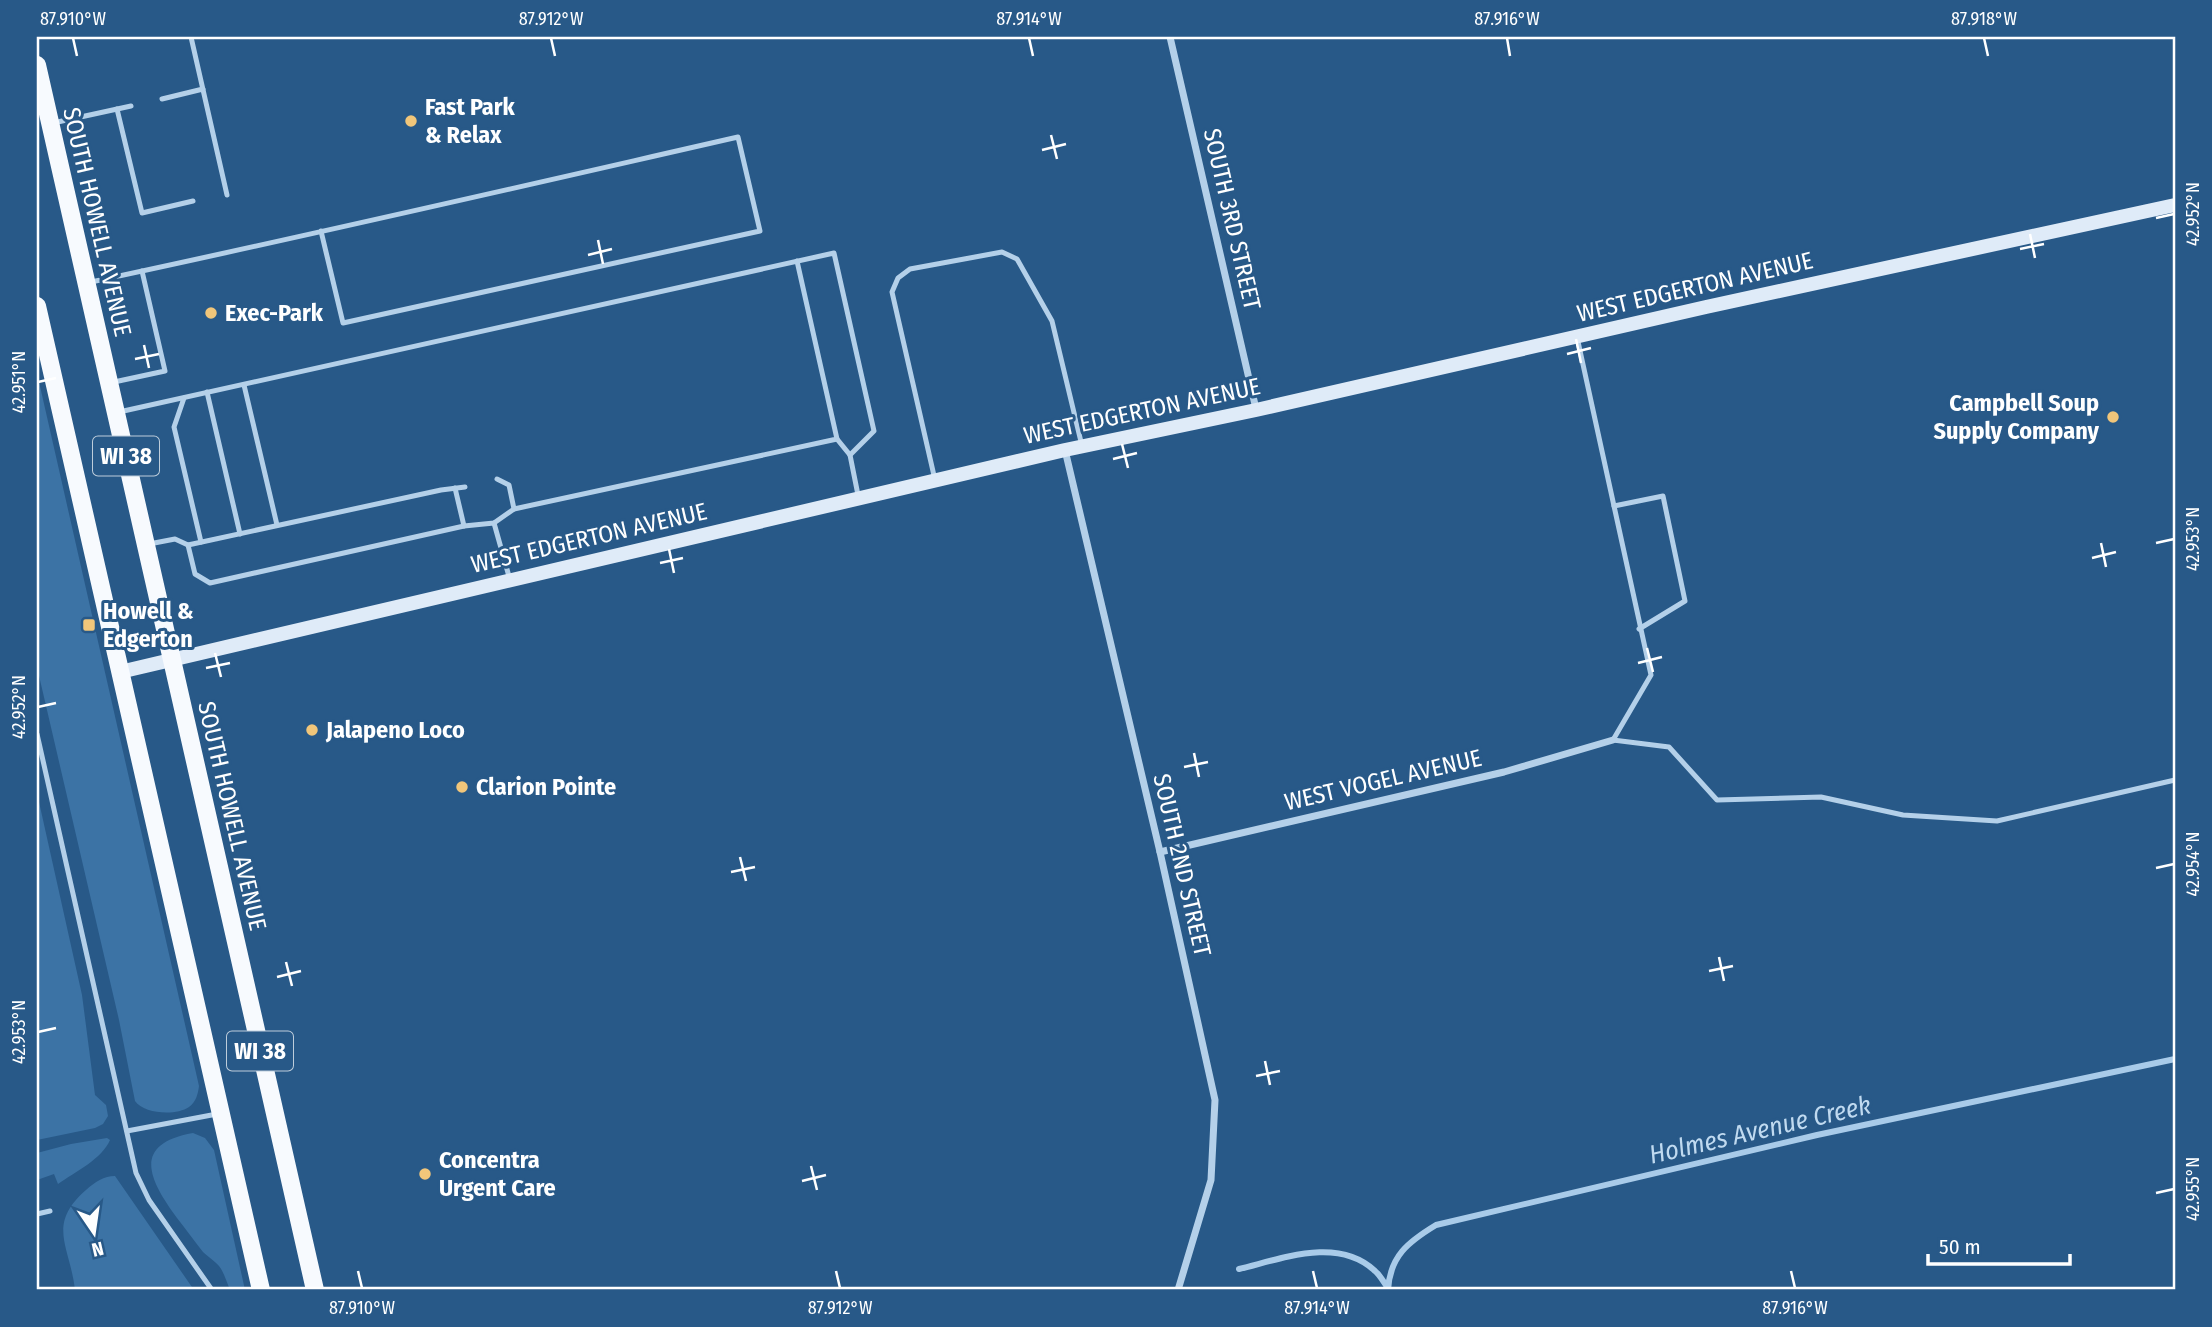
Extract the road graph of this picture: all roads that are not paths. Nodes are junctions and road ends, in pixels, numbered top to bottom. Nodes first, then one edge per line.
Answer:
1 (191, 37) edge
2 (1170, 37) edge
3 (37, 65) edge
4 (203, 89) junction
5 (162, 99) dead end
6 (131, 106) dead end
7 (117, 108) junction
8 (43, 125) edge
9 (227, 195) dead end
10 (193, 201) dead end
11 (2175, 205) edge
12 (321, 231) junction
13 (797, 261) junction
14 (142, 271) junction
15 (86, 283) junction
16 (37, 306) edge
17 (1577, 337) junction
18 (109, 383) junction
19 (244, 384) junction
20 (207, 392) junction
21 (184, 398) junction
22 (1256, 410) junction
23 (116, 412) junction
24 (837, 439) junction
25 (1082, 446) junction
26 (1065, 450) junction
27 (850, 455) junction
28 (498, 479) dead end
29 (935, 481) junction
30 (465, 487) dead end
31 (455, 488) junction
32 (859, 498) junction
33 (1614, 506) junction
34 (514, 509) junction
35 (495, 523) junction
36 (277, 526) junction
37 (464, 526) junction
38 (240, 534) junction
39 (201, 542) junction
40 (146, 545) junction
41 (188, 545) junction
42 (510, 580) junction
43 (1639, 629) junction
44 (172, 660) junction
45 (120, 672) junction
46 (37, 734) edge
47 (1613, 740) junction
48 (2175, 780) edge
49 (1160, 852) junction
50 (221, 1113) junction
51 (127, 1131) junction
52 (50, 1211) dead end
53 (37, 1214) edge
54 (212, 1290) edge
55 (261, 1290) edge
56 (315, 1290) edge
57 (1178, 1290) edge

1 - 4 lane
2 - 22 street, SOUTH 3RD STREET
3 - 8 main road, SOUTH HOWELL AVENUE / WI 38
4 - 5 lane
4 - 9 lane
6 - 7 lane
7 - 8 lane
7 - 10 lane
8 - 15 main road, SOUTH HOWELL AVENUE / WI 38
11 - 17 street, WEST EDGERTON AVENUE
12 - 12 lane
12 - 14 lane
13 - 19 lane
13 - 24 lane
13 - 27 lane
14 - 15 lane
14 - 18 lane
15 - 18 main road, SOUTH HOWELL AVENUE / WI 38
16 - 45 main road, WI 38
17 - 22 street, WEST EDGERTON AVENUE
17 - 33 lane
18 - 23 main road, SOUTH HOWELL AVENUE / WI 38
19 - 20 lane
19 - 36 lane
20 - 21 lane
20 - 38 lane
21 - 23 lane
21 - 39 lane
22 - 25 street, WEST EDGERTON AVENUE
23 - 40 main road, SOUTH HOWELL AVENUE / WI 38
24 - 27 lane
24 - 34 lane
25 - 26 street, WEST EDGERTON AVENUE
25 - 29 lane
26 - 29 street, WEST EDGERTON AVENUE
26 - 49 street, SOUTH 2ND STREET
27 - 32 lane
28 - 34 lane
29 - 32 street, WEST EDGERTON AVENUE
30 - 31 lane
31 - 36 lane
31 - 37 lane
32 - 42 street, WEST EDGERTON AVENUE
33 - 43 lane
33 - 43 lane
34 - 35 lane
35 - 37 lane
35 - 42 lane
36 - 38 lane
37 - 41 lane
38 - 39 lane
39 - 41 lane
40 - 41 lane
40 - 44 main road, SOUTH HOWELL AVENUE / WI 38
42 - 44 street, WEST EDGERTON AVENUE
43 - 47 lane
44 - 45 street, WEST EDGERTON AVENUE
44 - 56 main road, SOUTH HOWELL AVENUE / WI 38
45 - 50 main road, WI 38
46 - 51 lane
47 - 48 lane
47 - 49 street, WEST VOGEL AVENUE
49 - 57 street, SOUTH 2ND STREET
50 - 51 lane
50 - 55 main road, WI 38
51 - 54 lane
52 - 53 lane

